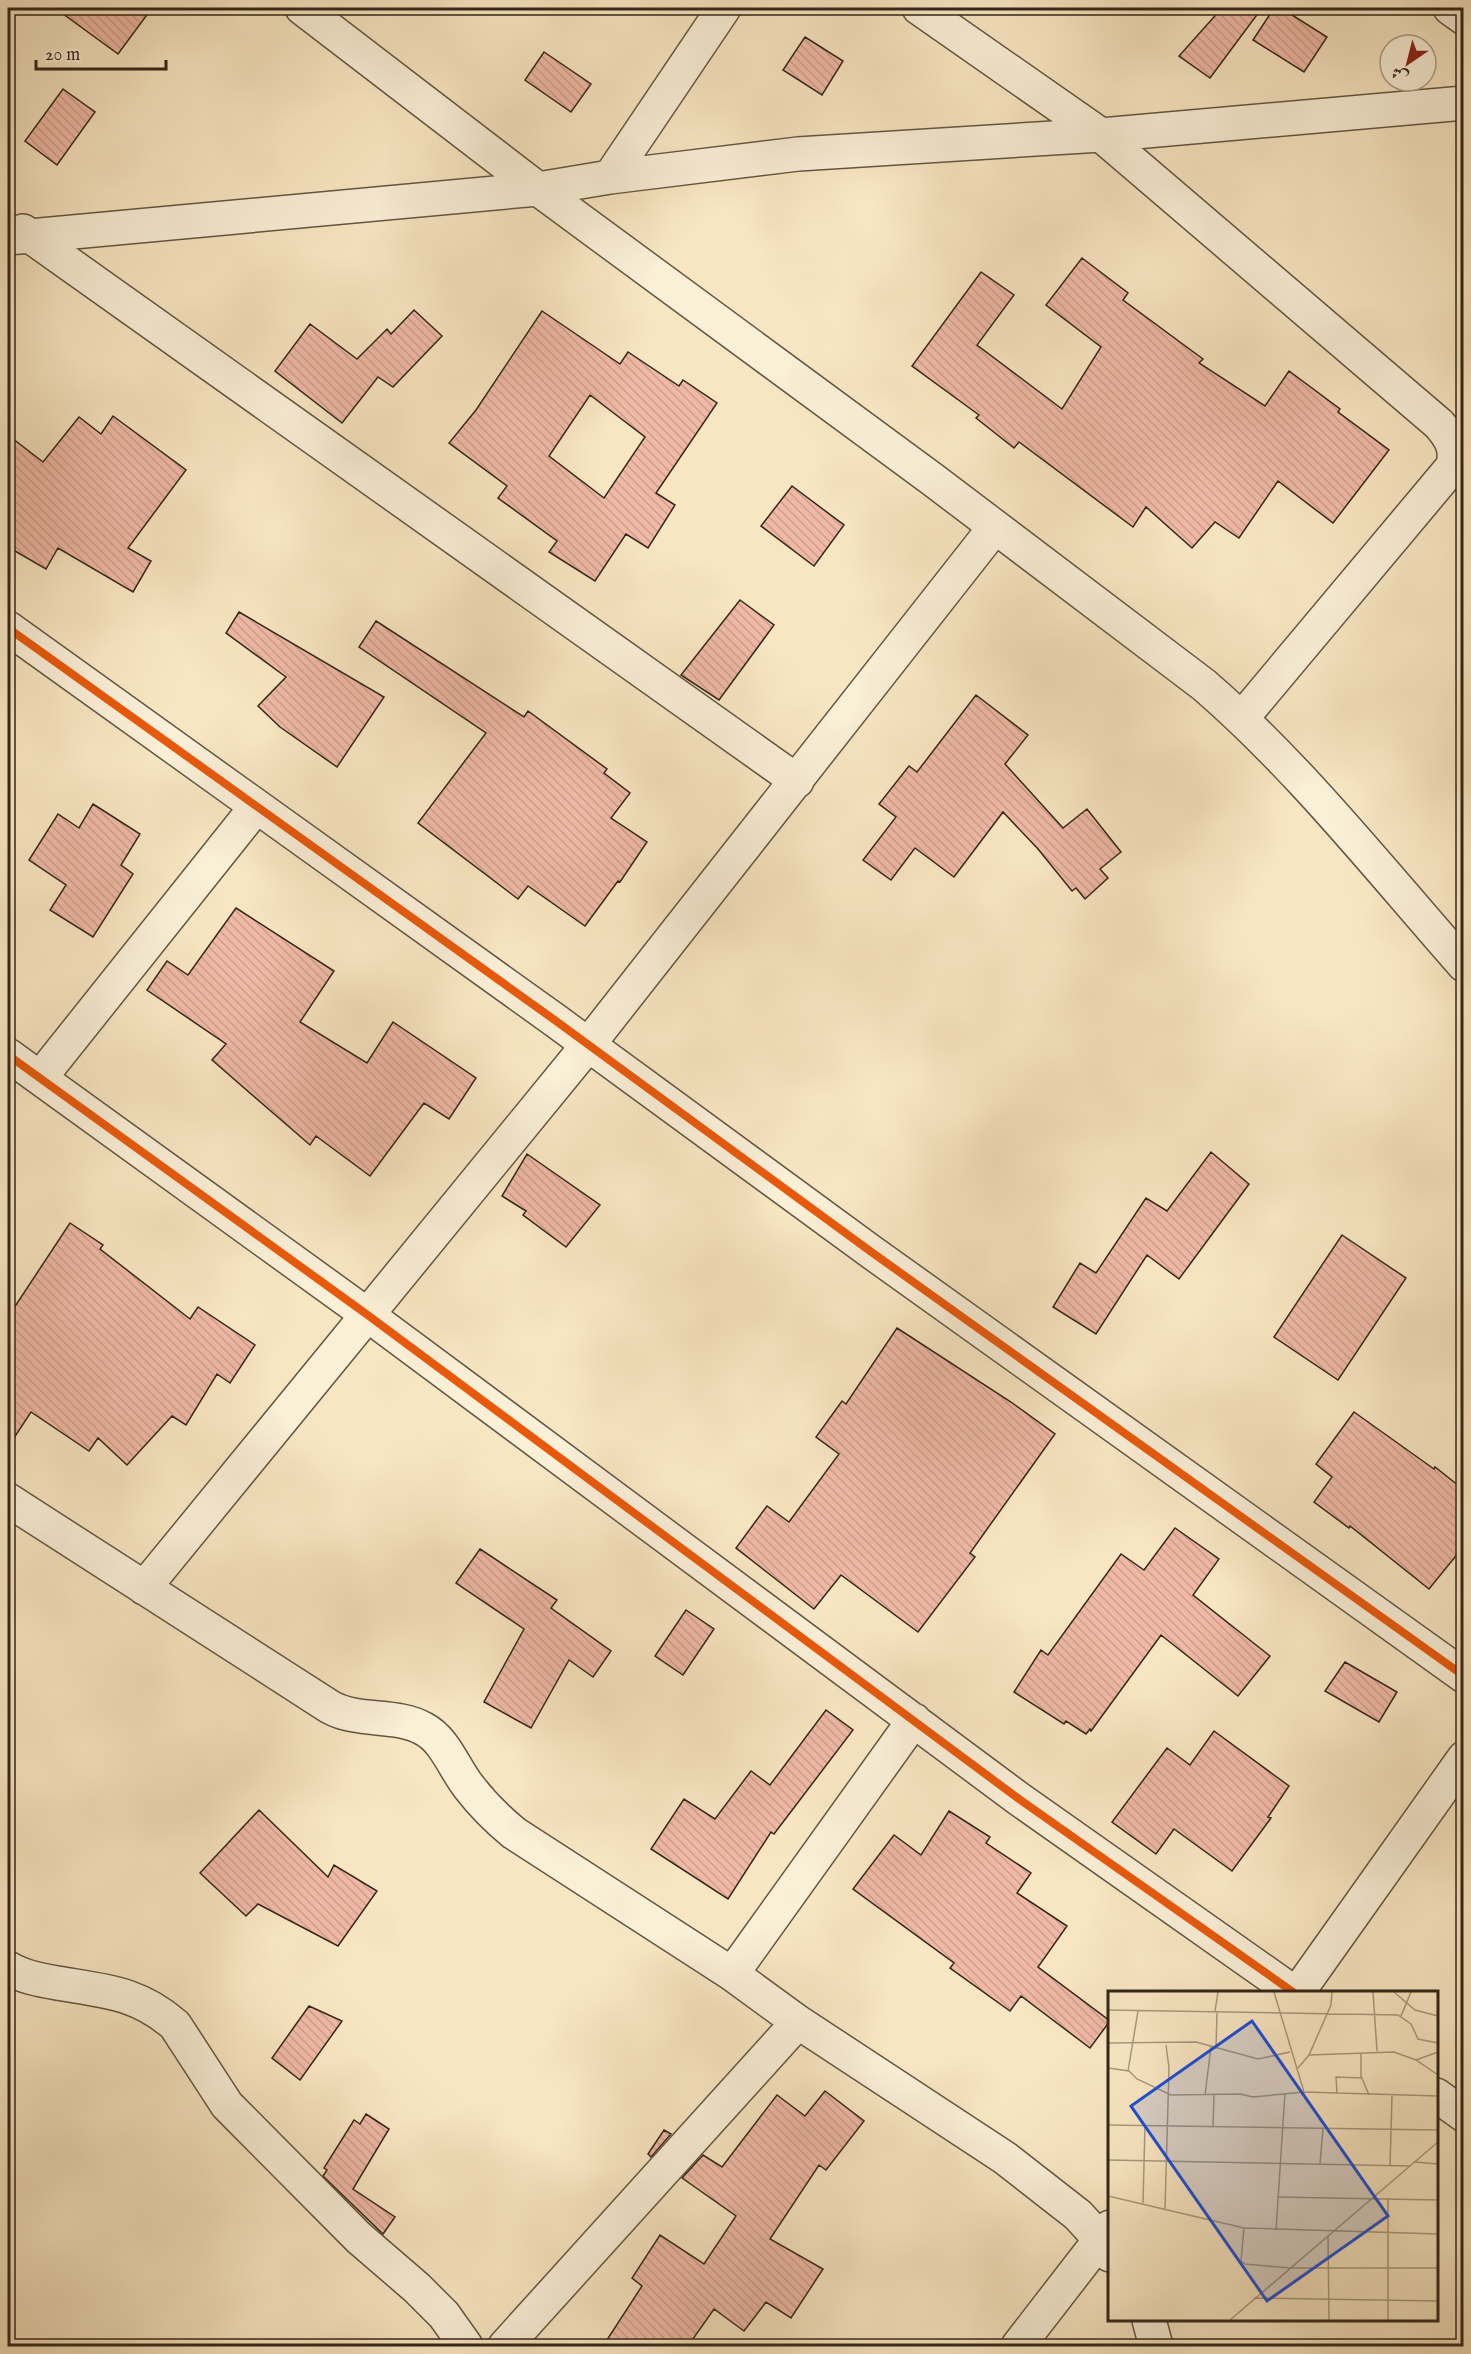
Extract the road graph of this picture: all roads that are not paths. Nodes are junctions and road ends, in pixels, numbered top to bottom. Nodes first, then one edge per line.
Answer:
1 (302, 8) edge
2 (724, 8) edge
3 (919, 8) edge
4 (1450, 8) edge
5 (1464, 18) edge
6 (1464, 103) edge
7 (1101, 135) junction
8 (610, 177) junction
9 (538, 189) junction
10 (15, 231) edge
11 (995, 527) junction
12 (8, 628) edge
13 (1242, 718) junction
14 (797, 781) junction
15 (256, 807) junction
16 (1464, 965) edge
17 (588, 1045) junction
18 (8, 1055) edge
19 (40, 1078) junction
20 (369, 1316) junction
21 (8, 1500) edge
22 (144, 1588) junction
23 (1464, 1676) edge
24 (914, 1720) junction
25 (1464, 1758) edge
26 (8, 1968) edge
27 (732, 1974) junction
28 (1292, 1991) edge
29 (1299, 1991) edge
30 (798, 2022) junction
31 (1438, 2096) edge
32 (1464, 2115) edge
33 (1106, 2240) edge
34 (1150, 2321) edge
35 (456, 2341) edge
36 (506, 2346) edge
37 (1018, 2346) edge
38 (1156, 2346) edge

1 - 9 street
2 - 8 street
3 - 7 street
4 - 5 street
6 - 7 street
7 - 8 street
7 - 13 street
8 - 9 street
9 - 10 street
9 - 11 street
10 - 14 street
11 - 13 street
11 - 14 street
12 - 15 street
13 - 16 street
14 - 17 street
15 - 17 street
15 - 19 street
17 - 20 street
17 - 23 street
18 - 19 street
19 - 20 street
20 - 22 street
20 - 24 street
21 - 22 street
22 - 27 street
24 - 27 street
24 - 28 street
25 - 29 street
26 - 35 street
27 - 30 street
30 - 33 street
30 - 36 street
31 - 32 street
33 - 37 street
34 - 38 street

